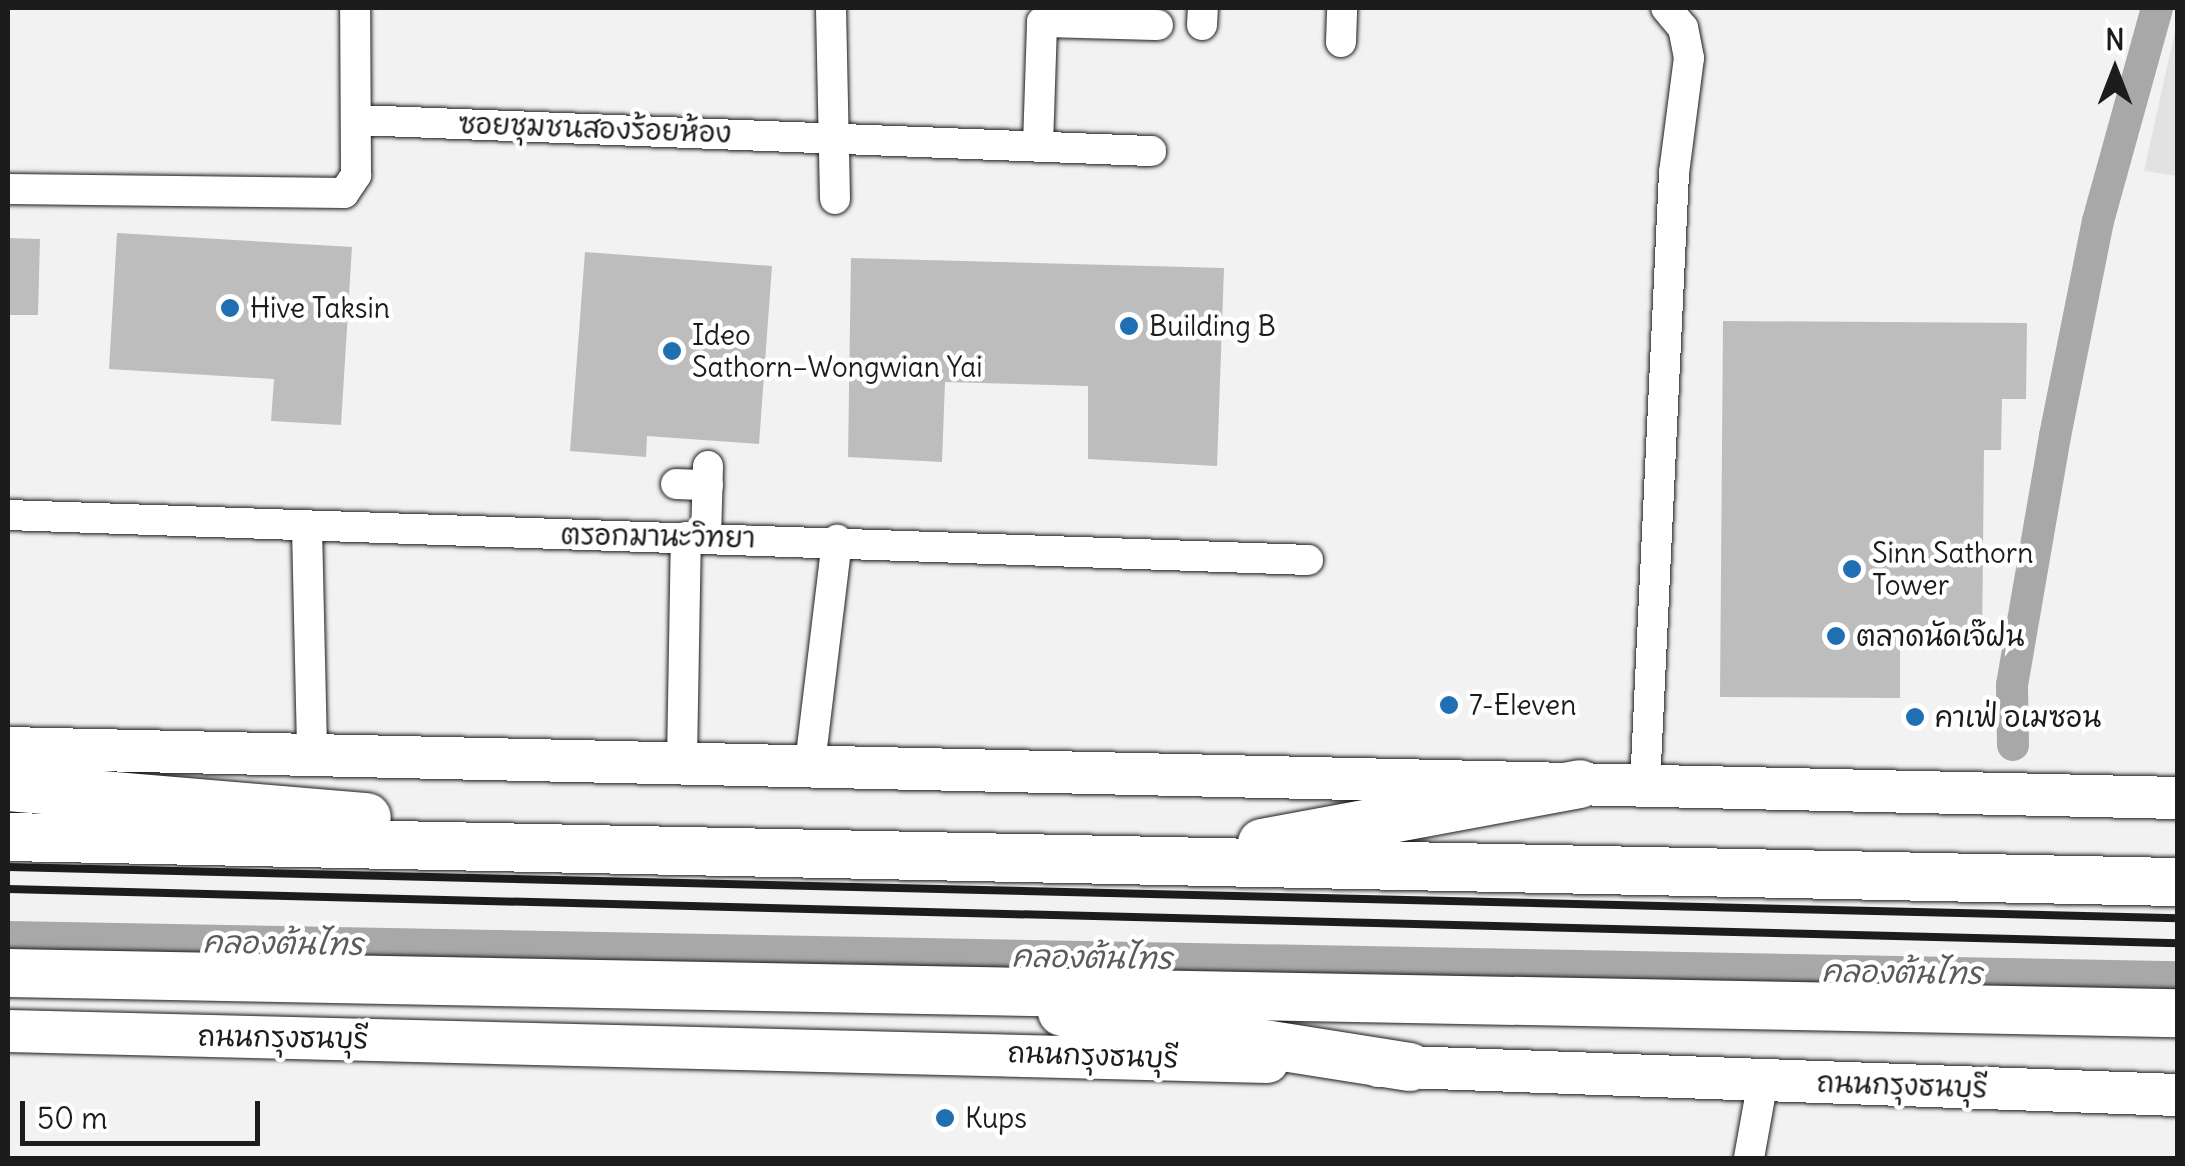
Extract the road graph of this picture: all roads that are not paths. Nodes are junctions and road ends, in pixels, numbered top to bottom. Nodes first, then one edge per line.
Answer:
1 (355, 8) edge
2 (830, 8) edge
3 (1342, 8) edge
4 (1666, 8) edge
5 (1158, 25) dead end
6 (1341, 42) dead end
7 (357, 120) junction
8 (833, 136) junction
9 (1038, 145) junction
10 (1151, 151) dead end
11 (8, 190) edge
12 (835, 199) dead end
13 (676, 484) dead end
14 (8, 515) edge
15 (308, 528) junction
16 (696, 538) junction
17 (837, 540) junction
18 (1308, 560) dead end
19 (8, 748) edge
20 (312, 750) junction
21 (682, 760) junction
22 (810, 764) junction
23 (1580, 784) junction
24 (1645, 786) junction
25 (8, 787) edge
26 (2178, 798) edge
27 (8, 836) edge
28 (574, 849) junction
29 (1175, 860) junction
30 (2178, 882) edge
31 (8, 973) edge
32 (134, 974) junction
33 (870, 983) junction
34 (8, 985) edge
35 (2178, 1012) edge
36 (8, 1031) edge
37 (1410, 1066) junction
38 (1763, 1080) junction
39 (2178, 1096) edge
40 (1749, 1158) edge

1 - 7 street
2 - 8 street
3 - 6 street
4 - 24 street
5 - 9 street
7 - 8 street, ซอยชุมชนสองร้อยห้อง
7 - 11 street
8 - 9 street, ซอยชุมชนสองร้อยห้อง
8 - 12 street
9 - 10 street, ซอยชุมชนสองร้อยห้อง
13 - 16 street
14 - 15 street, ตรอกมานะวิทยา
15 - 16 street, ตรอกมานะวิทยา
15 - 20 street
16 - 17 street, ตรอกมานะวิทยา
16 - 21 street
17 - 18 street, ตรอกมานะวิทยา
17 - 22 street
19 - 20 main road
20 - 21 main road
21 - 22 main road
22 - 23 main road
23 - 24 main road
23 - 29 main road
24 - 26 main road
25 - 28 main road
27 - 28 main road
28 - 29 main road
29 - 30 main road
31 - 32 main road
32 - 33 main road
32 - 34 main road
33 - 35 main road
33 - 37 main road
36 - 37 main road, ถนนกรุงธนบุรี
37 - 38 main road, ถนนกรุงธนบุรี
38 - 39 main road, ถนนกรุงธนบุรี
38 - 40 street

